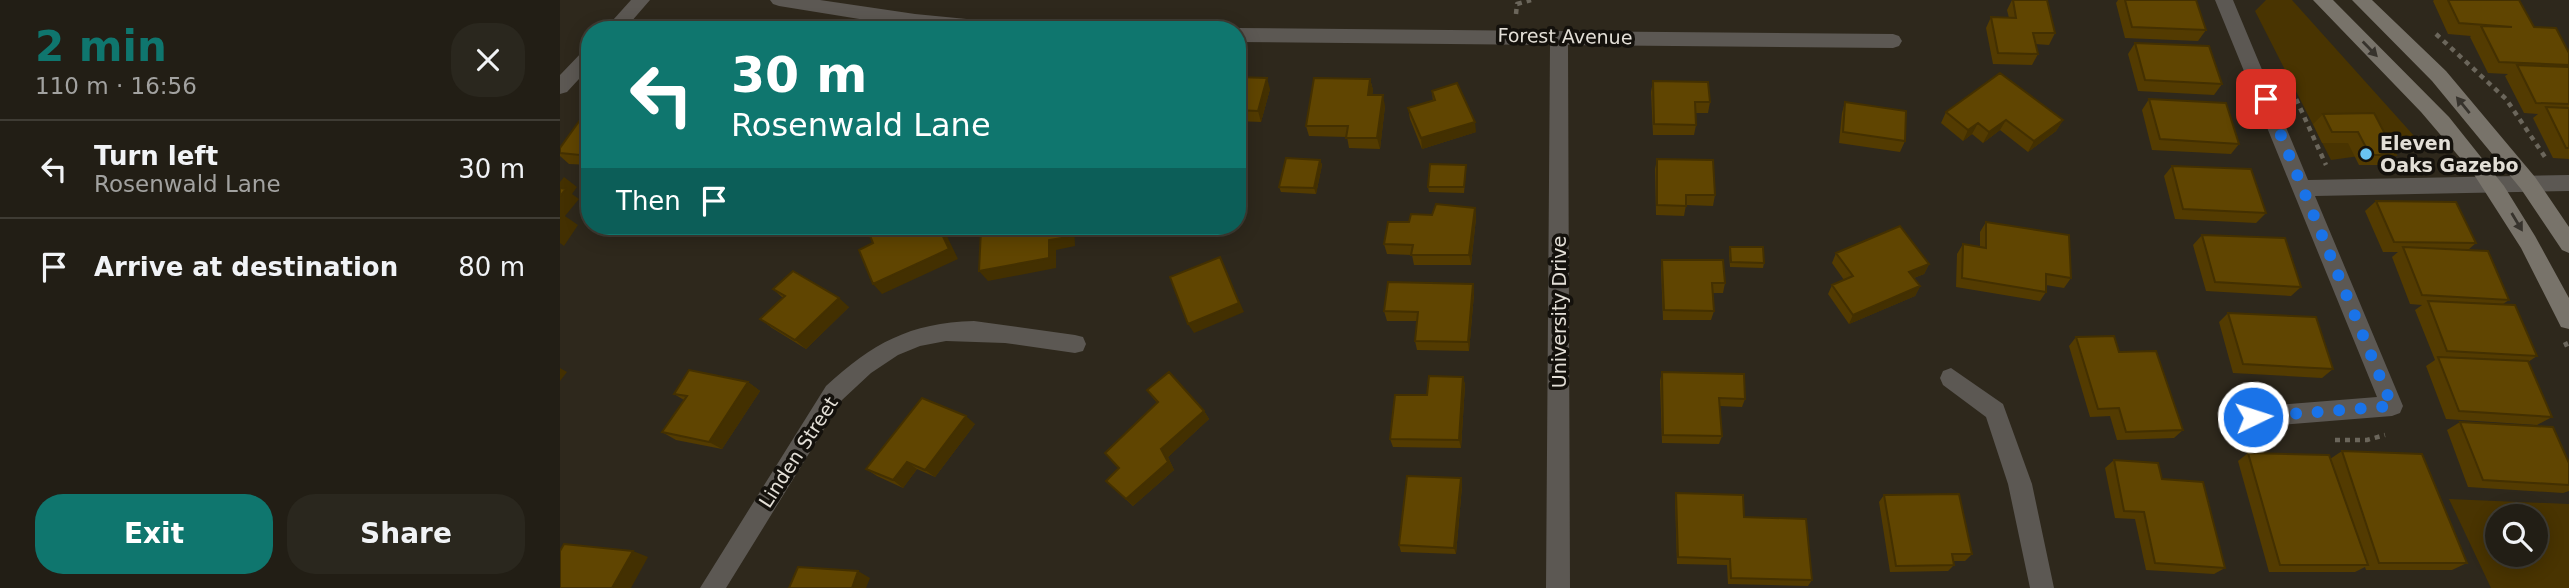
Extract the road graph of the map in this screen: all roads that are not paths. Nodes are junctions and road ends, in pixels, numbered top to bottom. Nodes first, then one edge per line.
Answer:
1 (641, 0) edge
2 (779, 0) edge
3 (2224, 0) edge
4 (2322, 0) edge
5 (2361, 0) edge
6 (621, 21) edge
7 (915, 21) edge
8 (1246, 35) edge
9 (1559, 37) junction
10 (1893, 41) dead end
11 (581, 65) edge
12 (560, 87) edge
13 (2528, 183) junction
14 (2566, 183) edge
15 (2491, 184) junction
16 (2303, 188) junction
17 (2569, 244) edge
18 (2569, 320) edge
19 (1074, 344) dead end
20 (1951, 378) dead end
21 (2253, 417) dead end
22 (712, 588) edge
23 (1558, 588) edge
24 (2042, 588) edge

1 - 6 street
2 - 7 street
3 - 16 street
4 -> 15 street
13 -> 5 street
8 - 9 street, Forest Avenue
9 - 10 street, Forest Avenue
9 - 23 street, University Drive
11 - 12 street
13 - 14 street
13 - 15 street
13 - 17 street
15 - 16 street
15 -> 18 street
16 - 21 street
19 - 22 street, Linden Street
20 - 24 street

